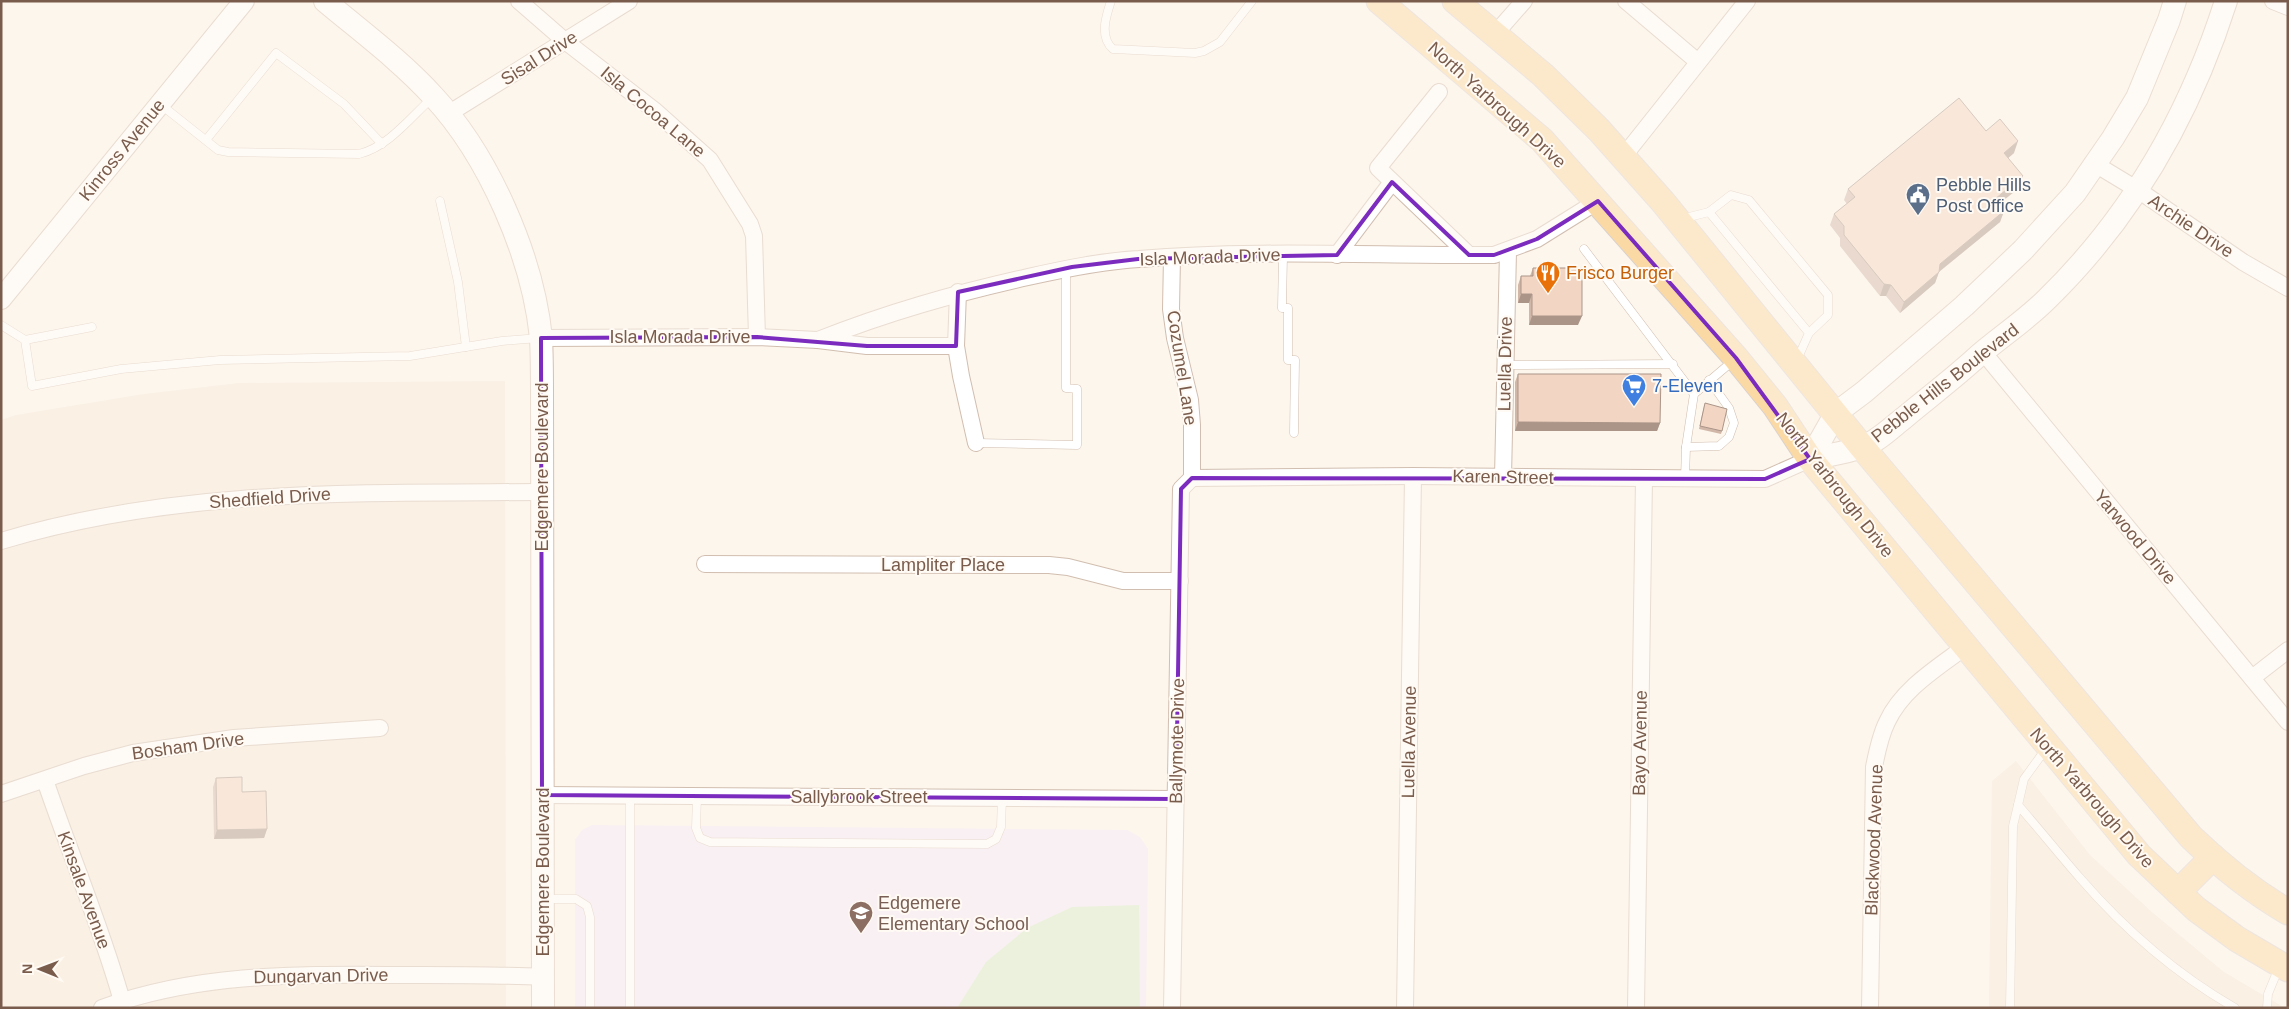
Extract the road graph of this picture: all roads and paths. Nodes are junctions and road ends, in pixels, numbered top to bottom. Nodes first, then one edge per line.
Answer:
1 (244, 1) edge
2 (325, 1) edge
3 (519, 1) edge
4 (629, 1) edge
5 (1111, 1) edge
6 (1252, 1) edge
7 (1380, 1) edge
8 (1455, 1) edge
9 (1524, 1) edge
10 (1626, 1) edge
11 (1747, 1) edge
12 (2175, 1) edge
13 (2226, 1) edge
14 (2273, 1) edge
15 (2288, 6) edge
16 (1494, 34) junction
17 (565, 41) junction
18 (1698, 62) junction
19 (1439, 92) dead end
20 (434, 96) junction
21 (160, 104) junction
22 (448, 114) junction
23 (206, 140) junction
24 (382, 144) junction
25 (1623, 157) junction
26 (2095, 164) junction
27 (1392, 182) junction
28 (2138, 190) junction
29 (440, 201) dead end
30 (1598, 201) junction
31 (1709, 212) junction
32 (1678, 220) junction
33 (1584, 249) dead end
34 (1508, 251) junction
35 (1283, 255) junction
36 (1337, 255) junction
37 (1469, 255) junction
38 (1172, 257) junction
39 (1066, 269) junction
40 (2288, 288) edge
41 (958, 292) junction
42 (1, 299) edge
43 (1, 325) edge
44 (92, 327) dead end
45 (1809, 333) junction
46 (541, 338) junction
47 (757, 338) junction
48 (25, 340) junction
49 (818, 340) junction
50 (956, 346) junction
51 (466, 347) junction
52 (1983, 352) junction
53 (1736, 358) junction
54 (1673, 364) junction
55 (1796, 364) junction
56 (1505, 365) junction
57 (1709, 380) junction
58 (1694, 394) junction
59 (1836, 413) junction
60 (1294, 433) dead end
61 (976, 444) joint
62 (1686, 447) junction
63 (1862, 447) junction
64 (1810, 459) junction
65 (1413, 476) junction
66 (1192, 478) junction
67 (1503, 478) junction
68 (1644, 479) junction
69 (1685, 479) junction
70 (542, 492) junction
71 (1, 541) edge
72 (705, 564) dead end
73 (1180, 581) junction
74 (1965, 647) junction
75 (2288, 650) edge
76 (2252, 678) junction
77 (2288, 722) edge
78 (380, 728) dead end
79 (2048, 746) junction
80 (45, 780) junction
81 (1, 794) edge
82 (542, 795) junction
83 (630, 796) junction
84 (697, 796) junction
85 (1002, 798) junction
86 (1176, 798) junction
87 (2018, 805) junction
88 (2213, 858) junction
89 (2178, 892) junction
90 (543, 899) junction
91 (2288, 912) edge
92 (2284, 967) edge
93 (543, 977) junction
94 (122, 1000) junction
95 (102, 1008) edge
96 (543, 1008) edge
97 (590, 1008) edge
98 (630, 1008) edge
99 (1172, 1008) edge
100 (1405, 1008) edge
101 (1636, 1008) edge
102 (1870, 1008) edge
103 (2010, 1008) edge
104 (2235, 1008) edge
105 (2267, 1008) edge

1 - 21 street, Kinross Avenue
2 - 20 main road, Edgemere Boulevard
3 - 17 street, Isla Cocoa Lane
4 - 17 street, Sisal Drive
5 - 6 lane
7 - 30 main road, North Yarbrough Drive
8 - 16 main road
9 - 16 street
10 - 18 street
11 - 18 street
12 - 26 main road
13 - 28 main road, Pebble Hills Boulevard
14 - 15 street
16 - 25 main road
17 - 22 street, Sisal Drive
17 - 47 street, Isla Cocoa Lane
18 - 25 street
19 - 27 street
20 - 22 main road, Edgemere Boulevard
20 - 24 lane
21 - 23 lane
21 - 42 street, Kinross Avenue
22 - 46 main road, Edgemere Boulevard
23 - 24 lane
23 - 24 lane
25 - 32 main road
26 - 28 street, Archie Drive
26 - 59 main road
27 - 36 street
27 - 37 street
28 - 40 street, Archie Drive
28 - 52 main road, Pebble Hills Boulevard
29 - 51 lane
30 - 34 street, Isla Morada Drive
30 - 53 main road, North Yarbrough Drive
31 - 32 lane
31 - 45 lane
31 - 45 lane
32 - 55 main road
33 - 54 lane
34 - 37 street, Isla Morada Drive
34 - 56 street, Luella Drive
35 - 36 street, Isla Morada Drive
35 - 38 street, Isla Morada Drive
35 - 60 lane
36 - 37 street, Isla Morada Drive
38 - 39 street, Isla Morada Drive
38 - 66 street, Cozumel Lane
39 - 41 street, Isla Morada Drive
39 - 61 lane
41 - 49 street, Isla Morada Drive
41 - 50 street
43 - 48 lane
44 - 48 lane
45 - 55 lane
46 - 47 street, Isla Morada Drive
46 - 51 lane
46 - 70 main road, Edgemere Boulevard
47 - 49 street, Isla Morada Drive
48 - 51 lane
49 - 50 street, Isla Morada Drive
50 - 61 street
52 - 63 main road, Pebble Hills Boulevard
52 - 76 street, Yarwood Drive
53 - 57 lane
53 - 64 main road, North Yarbrough Drive
54 - 56 lane
54 - 58 lane
55 - 59 main road
56 - 67 street, Luella Drive
57 - 58 lane
57 - 62 lane
58 - 62 lane
59 - 63 main road
59 - 64 main road
62 - 69 lane
63 - 64 main road, Pebble Hills Boulevard
63 - 88 main road
64 - 69 street, Karen Street
64 - 74 main road, North Yarbrough Drive
65 - 66 street, Karen Street
65 - 67 street, Karen Street
65 - 100 street, Luella Avenue
66 - 73 street, Ballymote Drive
67 - 68 street, Karen Street
68 - 69 street, Karen Street
68 - 101 street, Bayo Avenue
70 - 71 street, Shedfield Drive
70 - 82 main road, Edgemere Boulevard
72 - 73 street, Lampliter Place
73 - 86 street, Ballymote Drive
74 - 79 main road, North Yarbrough Drive
74 - 102 street, Blackwood Avenue
75 - 76 street
76 - 77 street, Yarwood Drive
78 - 80 street, Bosham Drive
79 - 87 lane
79 - 89 main road, North Yarbrough Drive
80 - 81 street, Bosham Drive
80 - 94 street, Kinsale Avenue
82 - 83 street, Sallybrook Street
82 - 90 main road, Edgemere Boulevard
83 - 84 street, Sallybrook Street
83 - 98 lane
84 - 85 street, Sallybrook Street
84 - 85 lane
85 - 86 street, Sallybrook Street
86 - 99 street, Ballymote Drive
87 - 103 lane
87 - 104 lane
88 - 89 main road
88 - 91 main road
89 - 92 main road, North Yarbrough Drive
90 - 93 main road, Edgemere Boulevard
90 - 97 lane
92 - 105 lane
93 - 94 street, Dungarvan Drive
93 - 96 main road, Edgemere Boulevard
94 - 95 street, Dungarvan Drive

